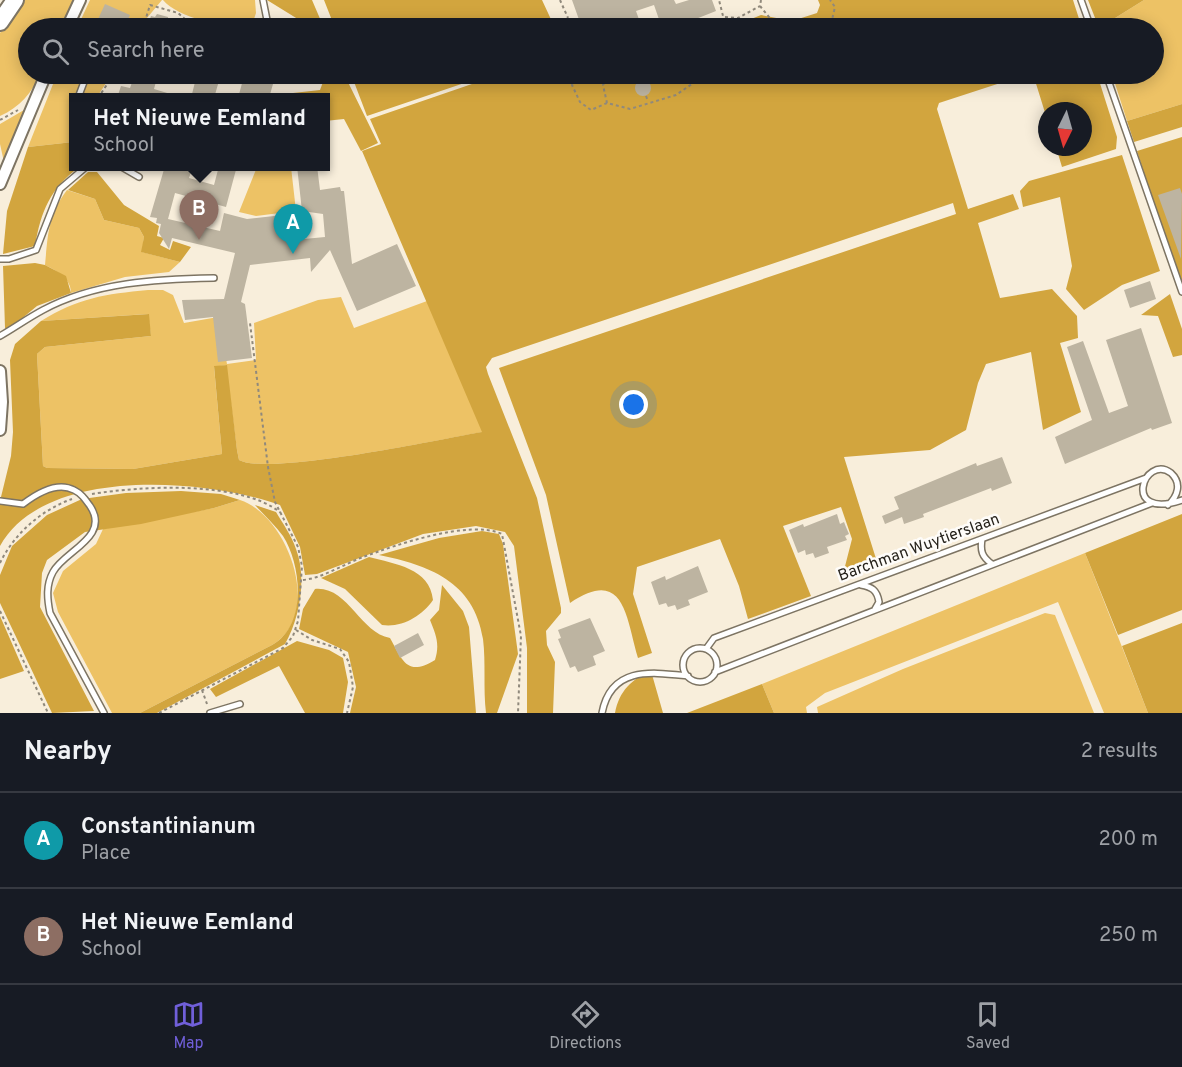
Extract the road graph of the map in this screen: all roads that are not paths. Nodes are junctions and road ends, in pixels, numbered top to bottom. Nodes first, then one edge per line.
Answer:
1 (15, 0) edge
2 (80, 0) edge
3 (263, 0) edge
4 (1081, 0) edge
5 (72, 18) edge
6 (267, 18) edge
7 (1087, 18) edge
8 (0, 22) edge
9 (42, 84) edge
10 (1109, 84) edge
11 (80, 171) edge
12 (129, 171) edge
13 (139, 177) dead end
14 (0, 184) edge
15 (0, 259) edge
16 (214, 278) dead end
17 (1182, 292) edge
18 (0, 336) edge
19 (0, 371) edge
20 (0, 430) edge
21 (1146, 478) junction
22 (1179, 478) edge
23 (1182, 500) edge
24 (0, 501) edge
25 (1152, 503) junction
26 (1168, 505) junction
27 (982, 539) junction
28 (992, 564) junction
29 (859, 584) junction
30 (875, 609) junction
31 (706, 648) junction
32 (715, 672) junction
33 (688, 676) junction
34 (240, 704) dead end
35 (104, 713) edge
36 (210, 713) edge
37 (602, 713) edge

1 - 8 main road
2 - 5 street
3 - 6 lane
4 - 7 lane
9 - 14 street
10 - 17 lane
11 - 15 lane
12 - 13 lane
16 - 18 lane
19 - 20 street
21 - 22 lane, Barchman Wuytierslaan
21 - 25 lane
21 - 27 lane, Barchman Wuytierslaan
22 - 26 lane, Barchman Wuytierslaan
23 - 26 lane
24 - 35 lane
25 - 26 lane
25 - 28 lane
27 - 28 lane
27 - 29 lane, Barchman Wuytierslaan
28 - 30 lane
29 - 30 lane
29 - 31 lane, Barchman Wuytierslaan
30 - 32 lane
31 - 32 lane
31 - 33 lane
32 - 33 lane
33 - 37 lane
34 - 36 lane

